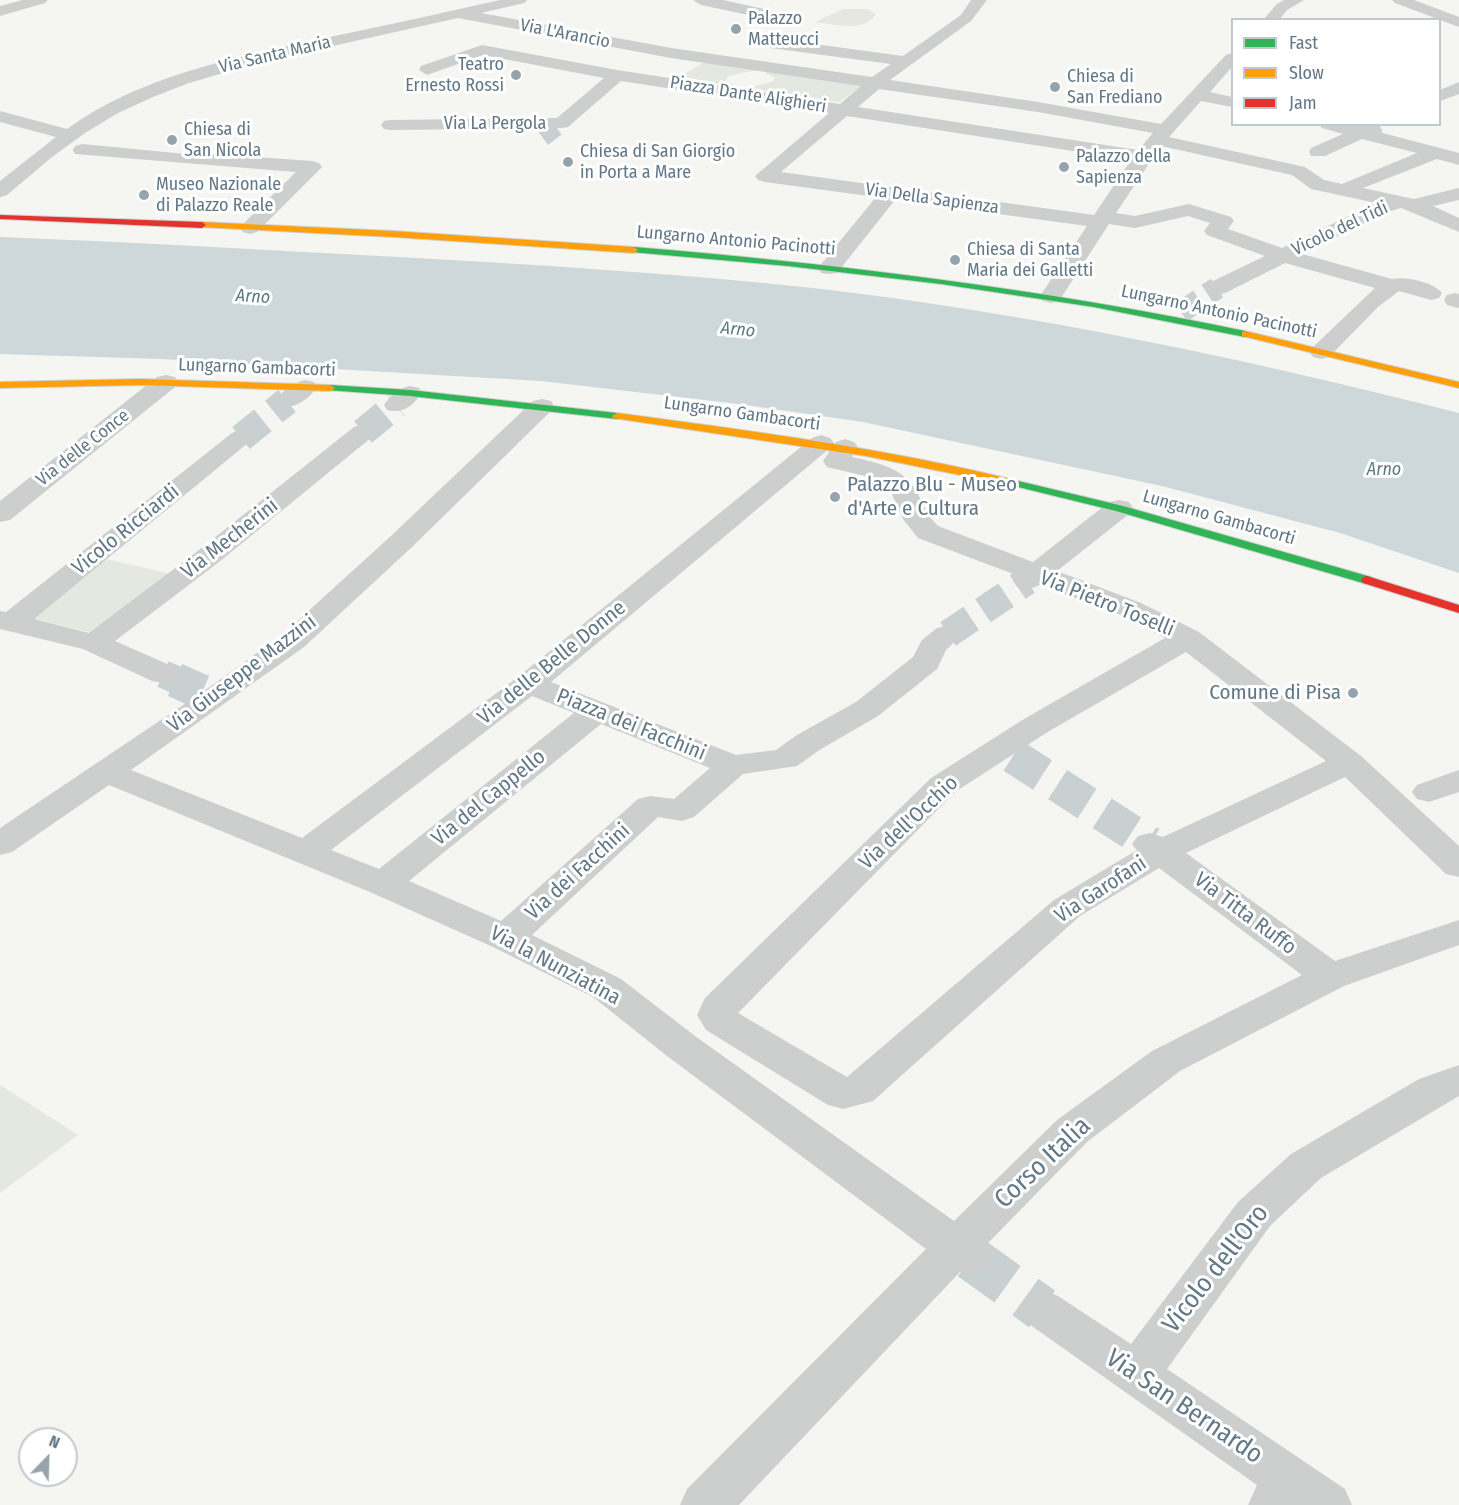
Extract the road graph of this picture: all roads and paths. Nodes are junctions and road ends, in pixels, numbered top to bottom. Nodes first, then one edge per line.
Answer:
1 (40, 0) edge
2 (519, 0) edge
3 (701, 0) edge
4 (979, 0) edge
5 (1400, 0) edge
6 (1289, 4) edge
7 (460, 7) edge
8 (0, 11) edge
9 (1272, 18) edge
10 (1459, 22) edge
11 (755, 41) junction
12 (671, 53) joint
13 (696, 57) junction
14 (725, 60) junction
15 (1231, 60) edge
16 (906, 61) junction
17 (427, 70) dead end
18 (617, 75) junction
19 (654, 80) junction
20 (877, 82) junction
21 (1459, 87) edge
22 (1198, 94) junction
23 (1441, 96) edge
24 (1231, 102) edge
25 (1030, 105) junction
26 (843, 110) junction
27 (0, 116) edge
28 (390, 125) dead end
29 (1339, 126) edge
30 (1364, 131) junction
31 (990, 132) junction
32 (1161, 135) junction
33 (61, 148) junction
34 (1318, 152) dead end
35 (1435, 153) junction
36 (1143, 156) junction
37 (1459, 159) edge
38 (0, 191) edge
39 (1345, 191) junction
40 (889, 194) junction
41 (1459, 194) edge
42 (1406, 204) junction
43 (0, 217) edge
44 (1101, 220) junction
45 (1459, 226) edge
46 (250, 228) junction
47 (1282, 255) junction
48 (832, 263) junction
49 (1392, 286) junction
50 (1217, 288) tunnel mouth
51 (1431, 293) dead end
52 (1051, 296) junction
53 (1321, 352) junction
54 (166, 382) junction
55 (0, 385) edge
56 (1459, 386) edge
57 (542, 405) junction
58 (363, 432) tunnel mouth
59 (242, 438) tunnel mouth
60 (833, 445) junction
61 (1119, 508) junction
62 (0, 514) edge
63 (1031, 578) junction
64 (1459, 609) edge
65 (6, 622) edge
66 (948, 634) tunnel mouth
67 (1188, 638) junction
68 (94, 644) junction
69 (163, 674) tunnel mouth
70 (529, 684) junction
71 (596, 712) junction
72 (1349, 763) junction
73 (733, 765) junction
74 (105, 772) junction
75 (1424, 794) edge
76 (650, 806) joint
77 (0, 844) edge
78 (1156, 847) junction
79 (305, 853) junction
80 (1459, 867) edge
81 (383, 884) junction
82 (1459, 932) edge
83 (506, 938) junction
84 (1330, 978) junction
85 (1447, 1085) edge
86 (858, 1090) joint
87 (963, 1253) junction
88 (1042, 1309) tunnel mouth
89 (1136, 1374) junction
90 (1296, 1497) edge
91 (705, 1505) edge

1 - 8 street
2 - 7 street, Via Santa Maria
3 - 11 street
4 - 16 street
5 - 10 street
6 - 9 street
7 - 12 street, Via L'Arancio
7 - 33 street, Via Santa Maria
11 - 14 street
11 - 16 street
12 - 13 street, Piazza Dante Alighieri
13 - 14 street, Piazza Dante Alighieri
13 - 19 street, Piazza Dante Alighieri
14 - 20 street, Piazza Dante Alighieri
15 - 22 street
16 - 20 street
17 - 18 street, Piazza Dante Alighieri
18 - 19 street, Piazza Dante Alighieri
18 - 28 street, Via La Pergola
19 - 26 street, Piazza Dante Alighieri
20 - 25 street, Piazza Dante Alighieri
20 - 26 street, Piazza Dante Alighieri
21 - 23 street
22 - 24 street
22 - 32 street
25 - 31 street
25 - 32 street
26 - 31 street, Piazza Dante Alighieri
26 - 40 street, Via Della Sapienza
27 - 33 street
29 - 30 street
30 - 34 street
30 - 35 street
31 - 36 street, Piazza Dante Alighieri
32 - 36 street
32 - 39 street
33 - 38 street, Via Santa Maria
33 - 46 street
35 - 37 street
35 - 39 street
36 - 44 street
39 - 42 street
40 - 44 street, Via Della Sapienza
40 - 48 street
41 - 42 street, Vicolo del Tidi
42 - 45 street
42 - 47 street, Vicolo del Tidi
43 - 46 street, Lungarno Antonio Pacinotti
44 - 47 street, Via Della Sapienza
44 - 52 street
46 - 48 street, Lungarno Antonio Pacinotti
47 - 49 street, Vicolo del Tidi
47 - 50 street, Vicolo del Tidi
48 - 52 street, Lungarno Antonio Pacinotti
49 - 51 street, Vicolo del Tidi
49 - 53 street
52 - 53 street, Lungarno Antonio Pacinotti
53 - 56 street, Lungarno Antonio Pacinotti
54 - 55 street, Lungarno Gambacorti
54 - 57 street, Lungarno Gambacorti
54 - 62 street, Via delle Conce
57 - 60 street, Lungarno Gambacorti
57 - 74 street, Via Giuseppe Mazzini
58 - 68 street, Via Mecherini
59 - 65 street, Vicolo Ricciardi
60 - 61 street, Lungarno Gambacorti
60 - 63 street, Via Pietro Toselli
60 - 70 street, Via delle Belle Donne
61 - 63 street
61 - 64 street, Lungarno Gambacorti
63 - 67 street, Via Pietro Toselli
65 - 68 street
66 - 73 street, Piazza dei Facchini
67 - 72 street, Via Pietro Toselli
67 - 86 street, Via dell'Occhio
68 - 69 street
70 - 71 street, Piazza dei Facchini
70 - 79 street, Via delle Belle Donne
71 - 73 street, Piazza dei Facchini
71 - 81 street, Via del Cappello
72 - 75 street, Via Pietro Toselli
72 - 78 street, Via Garofani
73 - 76 street, Piazza dei Facchini
74 - 77 street, Via Giuseppe Mazzini
74 - 79 street, Via la Nunziatina
75 - 80 street, Via Pietro Toselli
76 - 83 street, Via dei Facchini
78 - 84 street, Via Titta Ruffo
78 - 86 street, Via Garofani
79 - 81 street, Via la Nunziatina
81 - 83 street, Via la Nunziatina
82 - 84 street, Corso Italia
83 - 87 street, Via la Nunziatina
84 - 87 street, Corso Italia
85 - 89 street, Vicolo dell'Oro
87 - 91 street, Corso Italia
88 - 89 street, Via San Bernardo
89 - 90 street, Via San Bernardo

